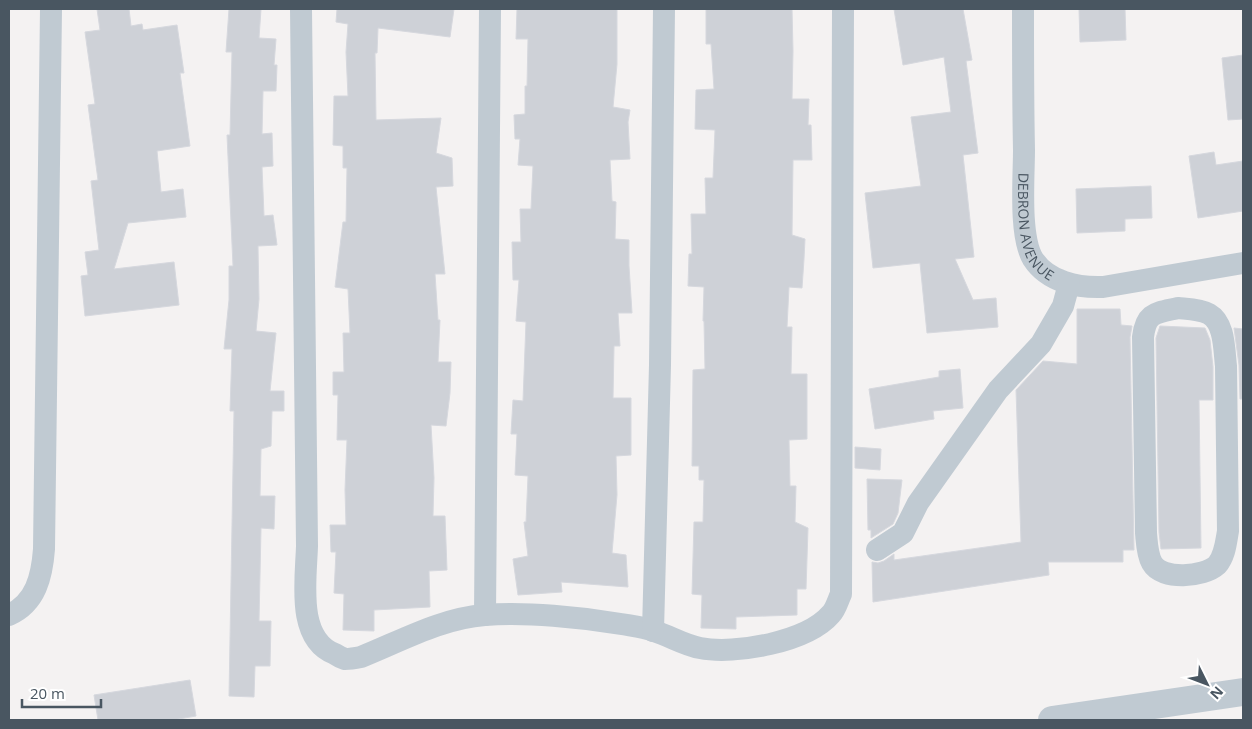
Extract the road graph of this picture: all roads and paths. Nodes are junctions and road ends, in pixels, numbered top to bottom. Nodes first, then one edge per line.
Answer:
1 (51, 9) edge
2 (300, 9) edge
3 (490, 9) edge
4 (664, 9) edge
5 (843, 9) edge
6 (1023, 9) edge
7 (1243, 263) edge
8 (1175, 275) junction
9 (1069, 284) junction
10 (1178, 308) junction
11 (877, 550) dead end
12 (9, 615) edge
13 (485, 615) junction
14 (654, 631) junction
15 (1243, 692) edge
16 (1052, 720) edge

1 - 12 street
2 - 13 street
3 - 13 street
4 - 14 street
5 - 14 street
6 - 9 street, DEBRON AVENUE
7 - 8 street, DEBRON AVENUE
8 - 9 street, DEBRON AVENUE
8 - 10 street
9 - 11 street
10 - 10 street
13 - 14 street
15 - 16 street

